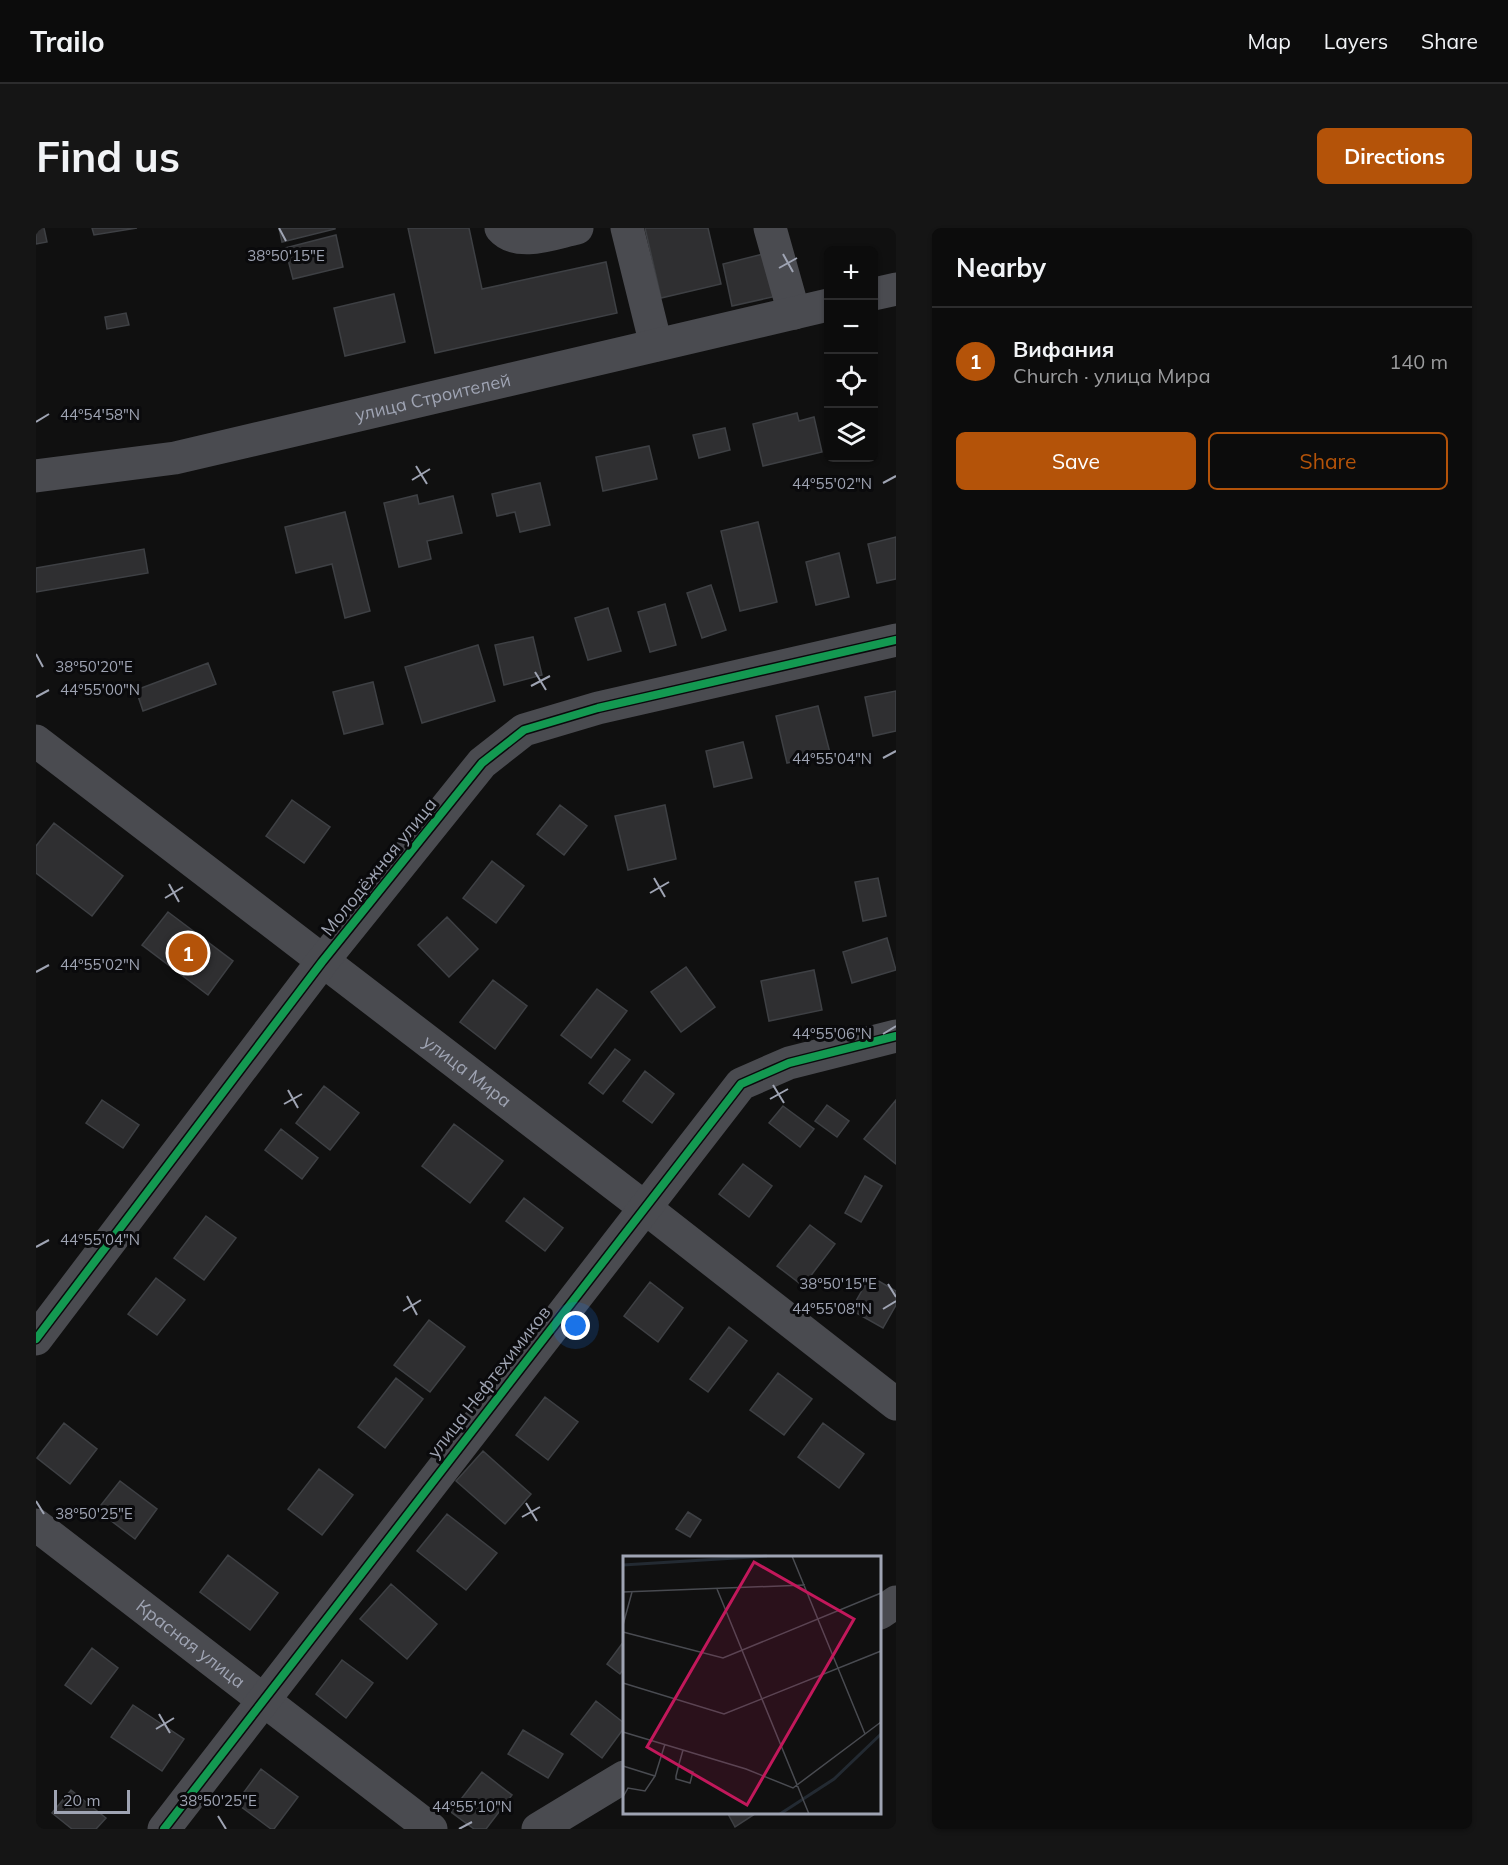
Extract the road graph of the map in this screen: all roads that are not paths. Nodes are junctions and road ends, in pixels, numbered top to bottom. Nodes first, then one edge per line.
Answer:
1 (501, 228) edge
2 (577, 228) edge
3 (627, 228) edge
4 (770, 228) edge
5 (896, 289) edge
6 (878, 293) edge
7 (824, 306) edge
8 (794, 313) junction
9 (657, 345) junction
10 (36, 476) edge
11 (896, 640) edge
12 (36, 741) edge
13 (322, 962) junction
14 (896, 1036) edge
15 (644, 1207) junction
16 (36, 1339) edge
17 (896, 1404) edge
18 (36, 1525) edge
19 (896, 1602) edge
20 (881, 1611) edge
21 (263, 1698) junction
22 (623, 1778) edge
23 (164, 1829) edge
24 (431, 1829) edge
25 (538, 1829) edge

1 - 2 street
3 - 9 street
4 - 8 street
5 - 6 street
7 - 8 street, улица Строителей
8 - 9 street, улица Строителей
9 - 10 street, улица Строителей
11 - 13 street, Молодёжная улица
12 - 13 street, улица Мира
13 - 15 street, улица Мира
13 - 16 street, Молодёжная улица
14 - 15 street, улица Нефтехимиков
15 - 17 street, улица Мира
15 - 21 street, улица Нефтехимиков
18 - 21 street, Красная улица
19 - 20 street
21 - 23 street, улица Нефтехимиков
21 - 24 street, Красная улица
22 - 25 street

